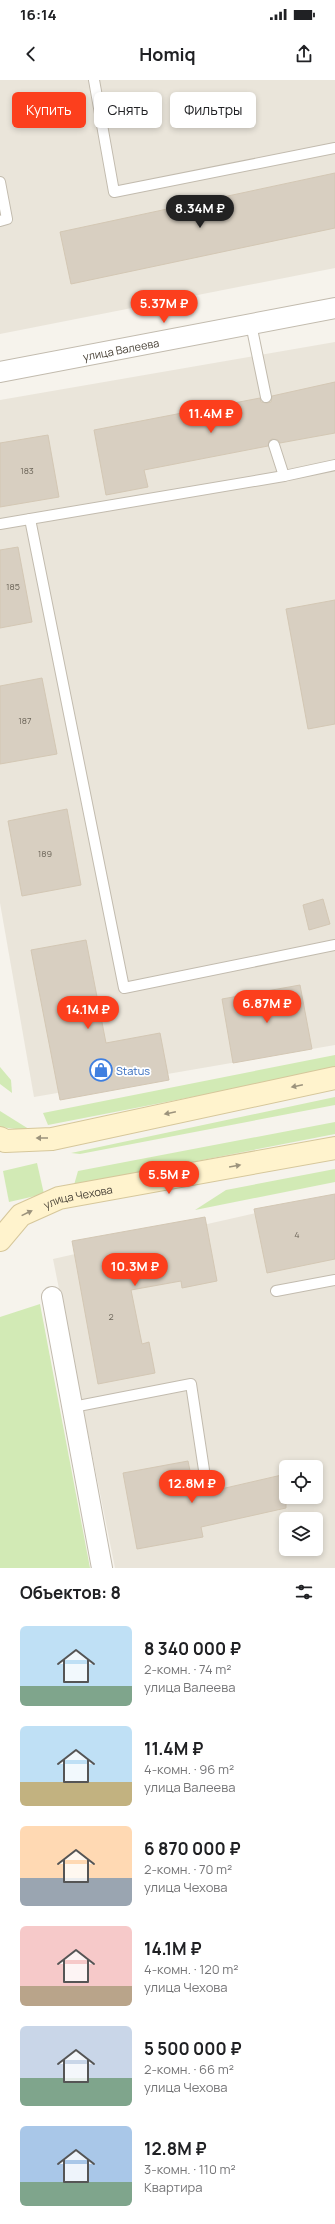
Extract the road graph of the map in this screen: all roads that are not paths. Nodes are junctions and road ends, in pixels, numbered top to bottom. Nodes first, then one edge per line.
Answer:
1 (94, 80) edge
2 (335, 148) edge
3 (0, 182) edge
4 (0, 221) edge
5 (335, 308) edge
6 (251, 324) junction
7 (0, 372) edge
8 (266, 397) dead end
9 (274, 445) dead end
10 (335, 465) edge
11 (284, 476) junction
12 (30, 519) junction
13 (0, 524) edge
14 (335, 945) edge
15 (335, 1078) edge
16 (0, 1138) edge
17 (335, 1148) edge
18 (0, 1240) edge
19 (335, 1280) edge
20 (276, 1291) dead end
21 (52, 1297) dead end
22 (73, 1407) junction
23 (204, 1470) dead end
24 (102, 1568) edge

1 - 2 lane
3 - 4 lane
5 - 6 street, улица Валеева
6 - 7 street, улица Валеева
6 - 8 lane
9 - 11 lane
10 - 11 lane
11 - 12 lane
12 - 13 lane
12 - 14 lane
15 -> 16 main road
18 -> 17 main road, улица Чехова
19 - 20 lane
21 - 22 street
22 - 23 lane
22 - 24 street

